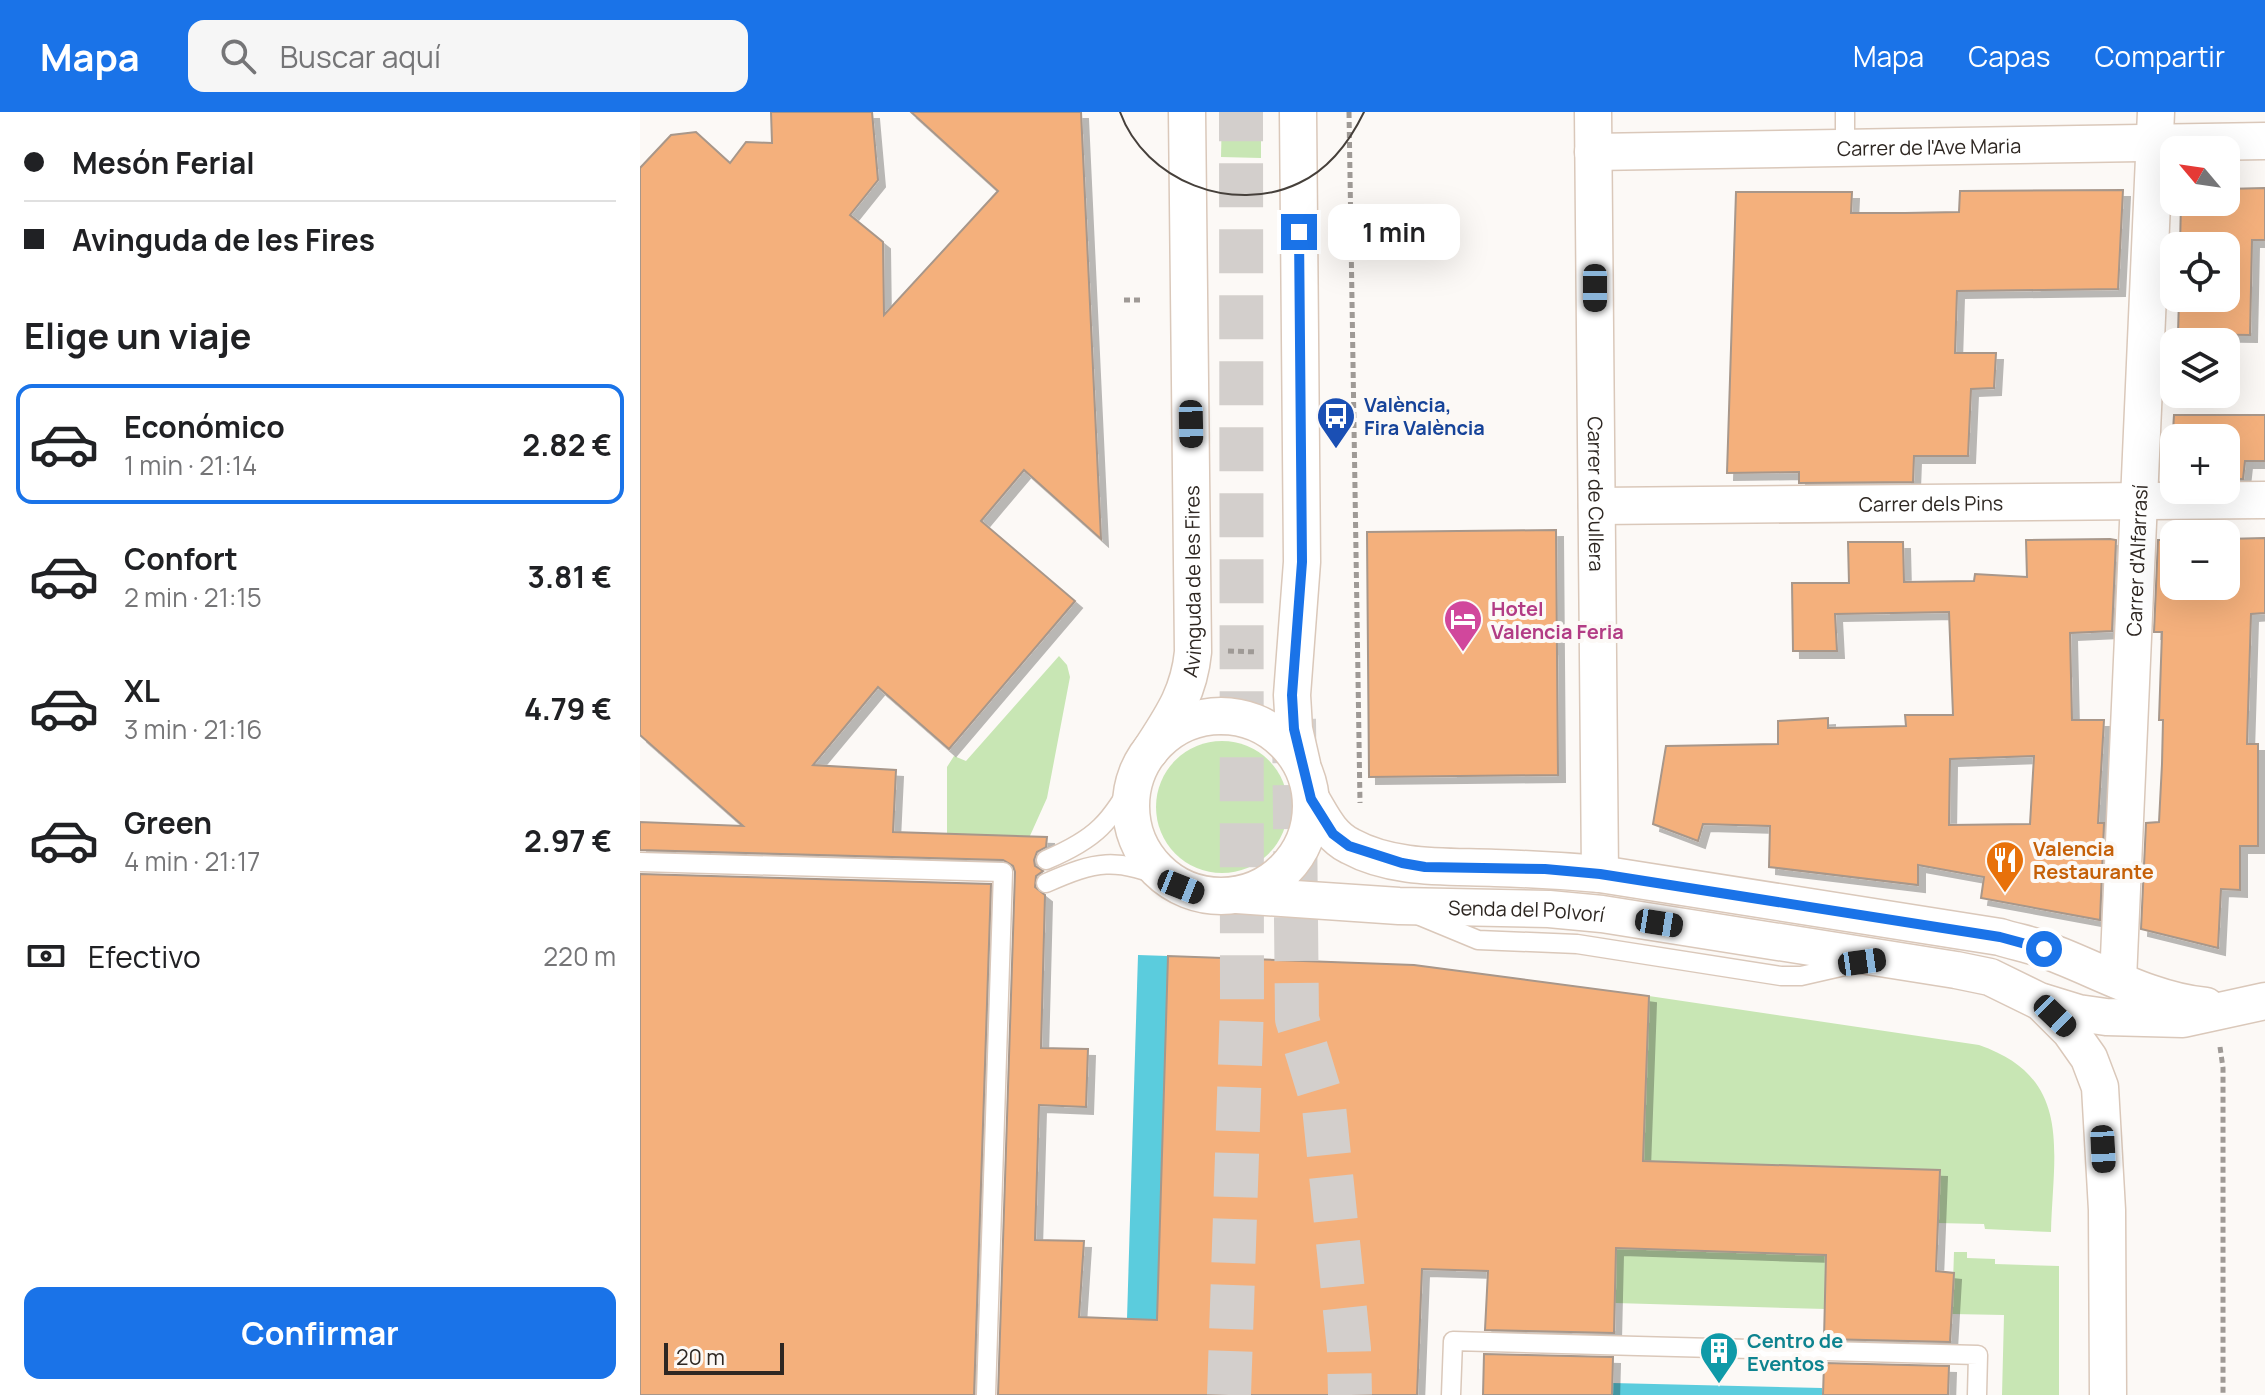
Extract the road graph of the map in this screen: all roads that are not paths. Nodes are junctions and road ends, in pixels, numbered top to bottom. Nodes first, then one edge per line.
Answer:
1 (1187, 112) edge
2 (1298, 112) edge
3 (1593, 112) edge
4 (1845, 112) edge
5 (2156, 127) edge
6 (2265, 141) edge
7 (1845, 147) junction
8 (1593, 152) junction
9 (2139, 500) junction
10 (2265, 500) edge
11 (1597, 506) junction
12 (1143, 763) junction
13 (1302, 764) junction
14 (1311, 799) junction
15 (1046, 860) dead end
16 (640, 862) edge
17 (1600, 874) junction
18 (1168, 879) junction
19 (1046, 883) dead end
20 (1237, 895) junction
21 (2118, 980) junction
22 (2039, 1001) junction
23 (2249, 1005) edge
24 (986, 1395) edge
25 (1451, 1395) edge
26 (1977, 1395) edge
27 (2108, 1395) edge

1 - 12 street, Avinguda de les Fires
2 - 13 street
3 - 8 street, Carrer de Cullera
4 - 7 lane
5 - 6 street, Carrer de l'Ave Maria
5 - 7 street, Carrer de l'Ave Maria
5 - 9 street, Carrer d'Alfarrasí
7 - 8 street, Carrer de l'Ave Maria
8 - 11 street, Carrer de Cullera
9 - 10 street, Carrer dels Pins
9 - 11 street, Carrer dels Pins
9 - 21 street, Carrer d'Alfarrasí
11 - 17 street, Carrer de Cullera
12 - 13 street
12 - 15 lane
12 - 18 street
13 - 14 street
14 - 17 street, Senda del Polvorí
14 - 20 street
16 - 24 lane
17 - 21 street, Senda del Polvorí
18 - 19 lane
18 - 20 street
20 - 22 street, Senda del Polvorí
21 - 23 street, Senda del Polvorí
22 - 23 street, Senda del Polvorí
22 - 27 street
25 - 26 lane

